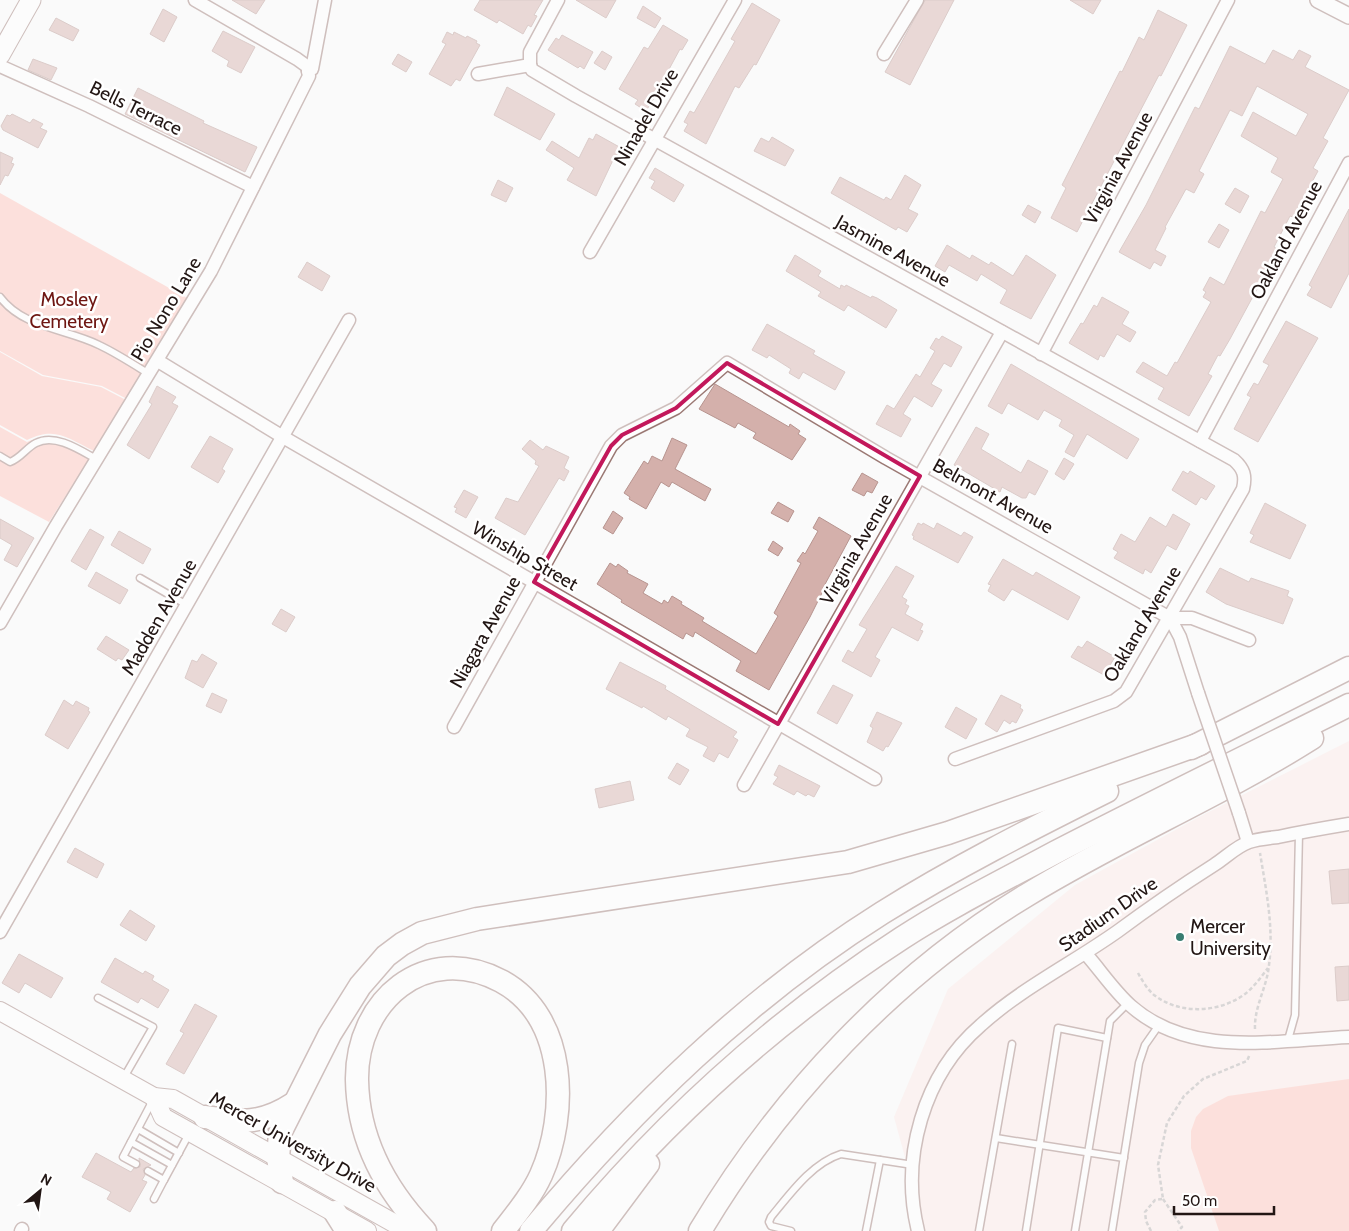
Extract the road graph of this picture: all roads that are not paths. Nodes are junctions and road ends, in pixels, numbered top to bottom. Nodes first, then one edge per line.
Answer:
1 (31, 0) edge
2 (195, 0) edge
3 (325, 0) edge
4 (558, 0) edge
5 (735, 0) edge
6 (917, 0) edge
7 (1228, 0) edge
8 (1318, 0) edge
9 (1335, 4) edge
10 (1349, 16) edge
11 (884, 54) dead end
12 (0, 55) edge
13 (0, 66) edge
14 (530, 66) junction
15 (308, 71) junction
16 (478, 74) dead end
17 (654, 140) junction
18 (1349, 163) edge
19 (253, 187) junction
20 (590, 252) dead end
21 (0, 297) edge
22 (350, 320) dead end
23 (1002, 332) junction
24 (1040, 354) junction
25 (158, 361) junction
26 (727, 363) joint
27 (149, 374) junction
28 (283, 437) junction
29 (1200, 441) junction
30 (0, 456) edge
31 (96, 459) junction
32 (1241, 466) joint
33 (920, 476) junction
34 (140, 578) dead end
35 (534, 582) junction
36 (187, 605) junction
37 (2, 616) edge
38 (1170, 618) junction
39 (1250, 640) dead end
40 (1349, 668) edge
41 (1349, 705) edge
42 (1349, 710) edge
43 (778, 724) junction
44 (454, 727) dead end
45 (1200, 744) junction
46 (955, 759) dead end
47 (876, 779) dead end
48 (744, 785) dead end
49 (1349, 824) edge
50 (1299, 833) junction
51 (1248, 842) junction
52 (0, 932) edge
53 (1086, 954) junction
54 (98, 998) dead end
55 (1128, 1004) junction
56 (0, 1011) edge
57 (1159, 1025) junction
58 (1349, 1037) edge
59 (1107, 1038) junction
60 (1288, 1040) junction
61 (1012, 1044) dead end
62 (123, 1080) junction
63 (154, 1097) junction
64 (294, 1104) junction
65 (682, 1111) junction
66 (197, 1124) junction
67 (138, 1129) junction
68 (996, 1138) junction
69 (131, 1142) junction
70 (1040, 1145) junction
71 (179, 1152) junction
72 (1088, 1152) junction
73 (278, 1158) junction
74 (1124, 1158) junction
75 (880, 1160) junction
76 (136, 1164) dead end
77 (172, 1164) junction
78 (913, 1165) junction
79 (148, 1171) dead end
80 (164, 1180) junction
81 (282, 1182) junction
82 (154, 1199) dead end
83 (335, 1212) junction
84 (347, 1231) edge
85 (367, 1231) edge
86 (408, 1231) edge
87 (425, 1231) edge
88 (504, 1231) edge
89 (531, 1231) edge
90 (573, 1231) edge
91 (598, 1231) edge
92 (700, 1231) edge
93 (791, 1231) edge
94 (866, 1231) edge
95 (918, 1231) edge
96 (979, 1231) edge
97 (1026, 1231) edge
98 (1074, 1231) edge
99 (1112, 1231) edge

1 - 12 main road
2 - 15 street
3 - 15 street, Pio Nono Lane
4 - 14 street
5 - 17 street, Ninadel Drive
6 - 11 street
7 - 24 street, Virginia Avenue
8 - 9 street
9 - 10 street
13 - 19 street, Bells Terrace
14 - 16 street
14 - 17 street, Jasmine Avenue
15 - 19 street, Pio Nono Lane
17 - 20 street, Ninadel Drive
17 - 23 street, Jasmine Avenue
18 - 29 street, Oakland Avenue
19 - 25 street, Pio Nono Lane
21 - 27 lane
22 - 28 street, Madden Avenue
23 - 24 street, Jasmine Avenue
23 - 33 street, Virginia Avenue
24 - 29 street, Jasmine Avenue
25 - 27 street, Pio Nono Lane
25 - 28 street, Winship Street
26 - 33 street, Belmont Avenue
26 - 35 street, Niagara Avenue
27 - 31 street, Pio Nono Lane
28 - 35 street, Winship Street
28 - 36 street, Madden Avenue
29 - 32 street, Jasmine Avenue
30 - 31 lane
31 - 37 street, Pio Nono Lane
32 - 38 street, Oakland Avenue
33 - 38 street, Belmont Avenue
33 - 43 street, Virginia Avenue
34 - 36 lane
35 - 43 street, Winship Street
35 - 44 street, Niagara Avenue
36 - 52 street, Madden Avenue
38 - 39 street, Belmont Avenue
38 - 46 street, Oakland Avenue
38 - 51 street, bridge
40 - 45 highway
41 - 65 highway
42 - 92 highway
43 - 47 street, Winship Street
43 - 48 street, Virginia Avenue
45 - 64 highway
45 - 89 highway
49 - 50 street
50 - 51 street
50 - 60 lane
51 - 53 street, Stadium Drive
53 - 55 street
53 - 78 street, Stadium Drive
54 - 62 lane
55 - 57 street
55 - 59 lane
56 - 62 main road, Mercer University Drive
57 - 60 street
57 - 74 lane
58 - 60 street
59 - 70 lane
59 - 72 lane
61 - 68 lane
62 - 63 main road, Mercer University Drive
63 - 66 main road, Mercer University Drive
63 - 67 lane
64 - 66 highway
64 - 73 highway
65 - 90 highway
65 - 91 highway
66 - 71 lane
66 - 73 main road, Mercer University Drive
66 - 81 main road, Mercer University Drive
67 - 69 lane
67 - 71 lane
68 - 70 lane
68 - 96 lane
69 - 76 lane
69 - 77 lane
70 - 72 lane
70 - 97 lane
71 - 77 lane
72 - 74 lane
72 - 98 lane
73 - 81 highway
73 - 86 main road, Mercer University Drive
74 - 99 lane
75 - 78 lane
75 - 93 lane
75 - 94 lane
77 - 80 lane
78 - 95 street, Stadium Drive
79 - 80 lane
80 - 82 lane
81 - 83 main road, Mercer University Drive
83 - 84 highway
83 - 85 main road, Mercer University Drive
87 - 88 highway

